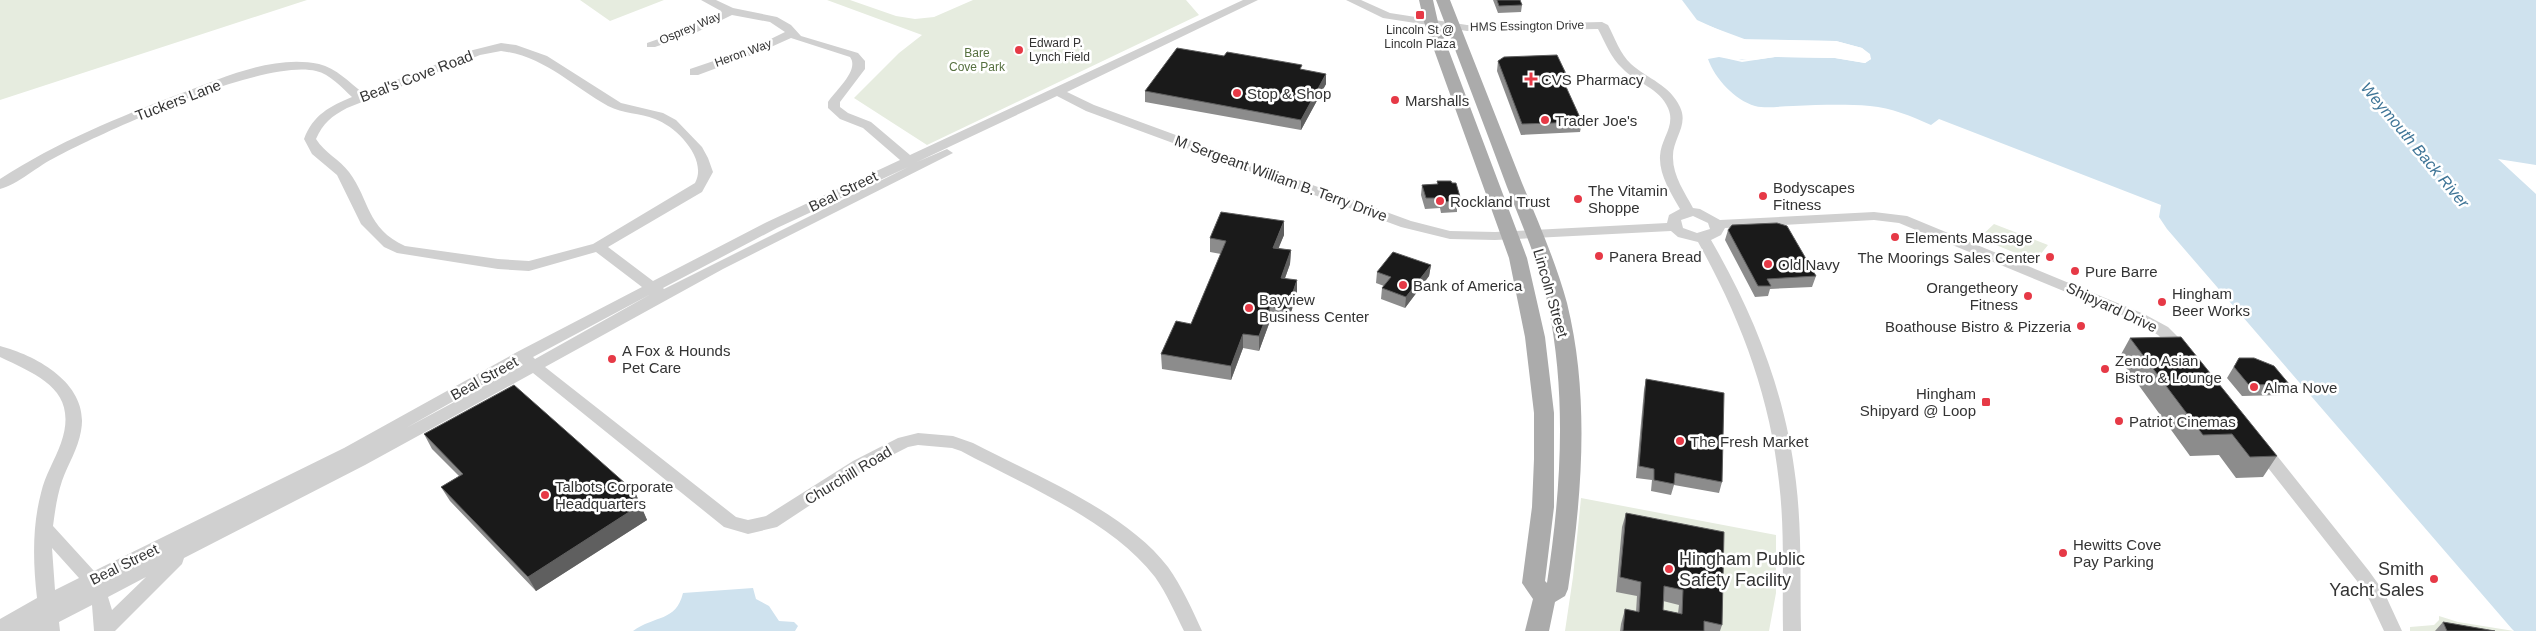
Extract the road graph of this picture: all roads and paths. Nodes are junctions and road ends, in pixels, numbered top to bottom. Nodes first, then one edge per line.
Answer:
1 (707, 0) edge
2 (1252, 0) edge
3 (1352, 0) edge
4 (1426, 0) edge
5 (1443, 0) edge
6 (730, 11) junction
7 (1431, 22) junction
8 (1452, 26) junction
9 (792, 34) junction
10 (651, 45) dead end
11 (694, 72) dead end
12 (1058, 92) junction
13 (360, 97) junction
14 (911, 164) junction
15 (0, 185) edge
16 (1688, 212) junction
17 (1717, 224) junction
18 (1674, 226) junction
19 (1534, 234) junction
20 (1510, 235) junction
21 (1703, 238) junction
22 (598, 247) junction
23 (657, 292) junction
24 (0, 351) edge
25 (528, 361) junction
26 (2193, 362) edge
27 (2248, 430) edge
28 (45, 529) junction
29 (191, 546) junction
30 (95, 586) junction
31 (1545, 596) junction
32 (49, 617) edge
33 (0, 630) edge
34 (104, 630) edge
35 (9, 631) edge
36 (1193, 631) edge
37 (1537, 631) edge
38 (1792, 631) edge
39 (2393, 631) edge

1 - 6 street
2 - 12 street, Beal Street
3 - 7 street, HMS Essington Drive
4 - 7 main road, Lincoln Street
5 - 8 main road, Lincoln Street
6 - 9 street
6 - 10 street, Osprey Way
7 - 8 street, HMS Essington Drive
7 - 20 main road, Lincoln Street
8 - 16 street, HMS Essington Drive
8 - 19 main road, Lincoln Street
9 - 11 street, Heron Way
9 - 14 street
12 - 14 street, Beal Street
12 - 20 street, M Sergeant William B. Terry Drive
13 - 15 street, Tuckers Lane
13 - 22 street, Beal's Cove Road
13 - 22 street, Beal's Cove Road
14 - 23 street, Beal Street
16 - 17 street
16 - 18 street
17 - 21 street
17 - 26 street, Shipyard Drive
18 - 19 street, M Sergeant William B. Terry Drive
18 - 21 street
19 - 20 street, M Sergeant William B. Terry Drive
19 - 31 main road, Lincoln Street
20 - 31 main road, Lincoln Street
21 - 38 street
22 - 23 street
23 - 25 street, Beal Street
24 - 28 street
25 - 29 street, Beal Street
25 - 30 street, Beal Street
25 - 36 street, Churchill Road
27 - 39 street
28 - 30 street
28 - 32 street
29 - 30 street, Beal Street
29 - 34 street
30 - 32 street, Beal Street
30 - 34 street
31 - 37 main road, Lincoln Street
32 - 33 street, Beal Street
32 - 35 street, Beal Street

